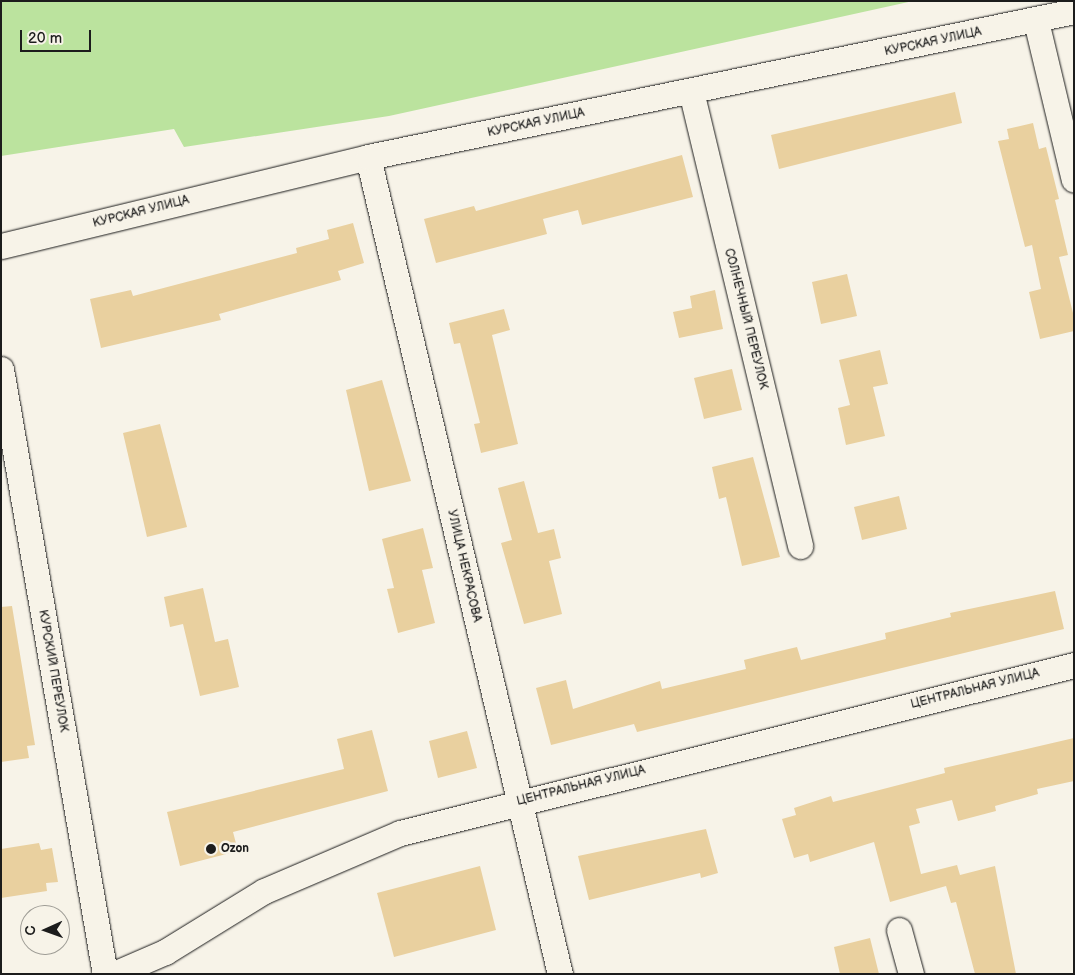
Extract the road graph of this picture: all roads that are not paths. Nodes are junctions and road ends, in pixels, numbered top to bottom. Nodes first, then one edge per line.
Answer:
1 (1074, 11) edge
2 (1036, 20) junction
3 (691, 91) junction
4 (368, 157) junction
5 (1074, 180) edge
6 (1, 246) edge
7 (1, 369) edge
8 (800, 546) dead end
9 (1074, 665) edge
10 (519, 801) junction
11 (899, 930) dead end
12 (105, 974) edge
13 (114, 974) edge
14 (560, 974) edge
15 (911, 974) edge

1 - 2 street, КУРСКАЯ УЛИЦА
2 - 3 street, КУРСКАЯ УЛИЦА
2 - 5 street
3 - 4 street, КУРСКАЯ УЛИЦА
3 - 8 street, СОЛНЕЧНЫЙ ПЕРЕУЛОК
4 - 6 street, КУРСКАЯ УЛИЦА
4 - 10 street, УЛИЦА НЕКРАСОВА
7 - 12 street, КУРСКИЙ ПЕРЕУЛОК
9 - 10 street, ЦЕНТРАЛЬНАЯ УЛИЦА
10 - 13 street, ЦЕНТРАЛЬНАЯ УЛИЦА
10 - 14 street, УЛИЦА НЕКРАСОВА
11 - 15 street

